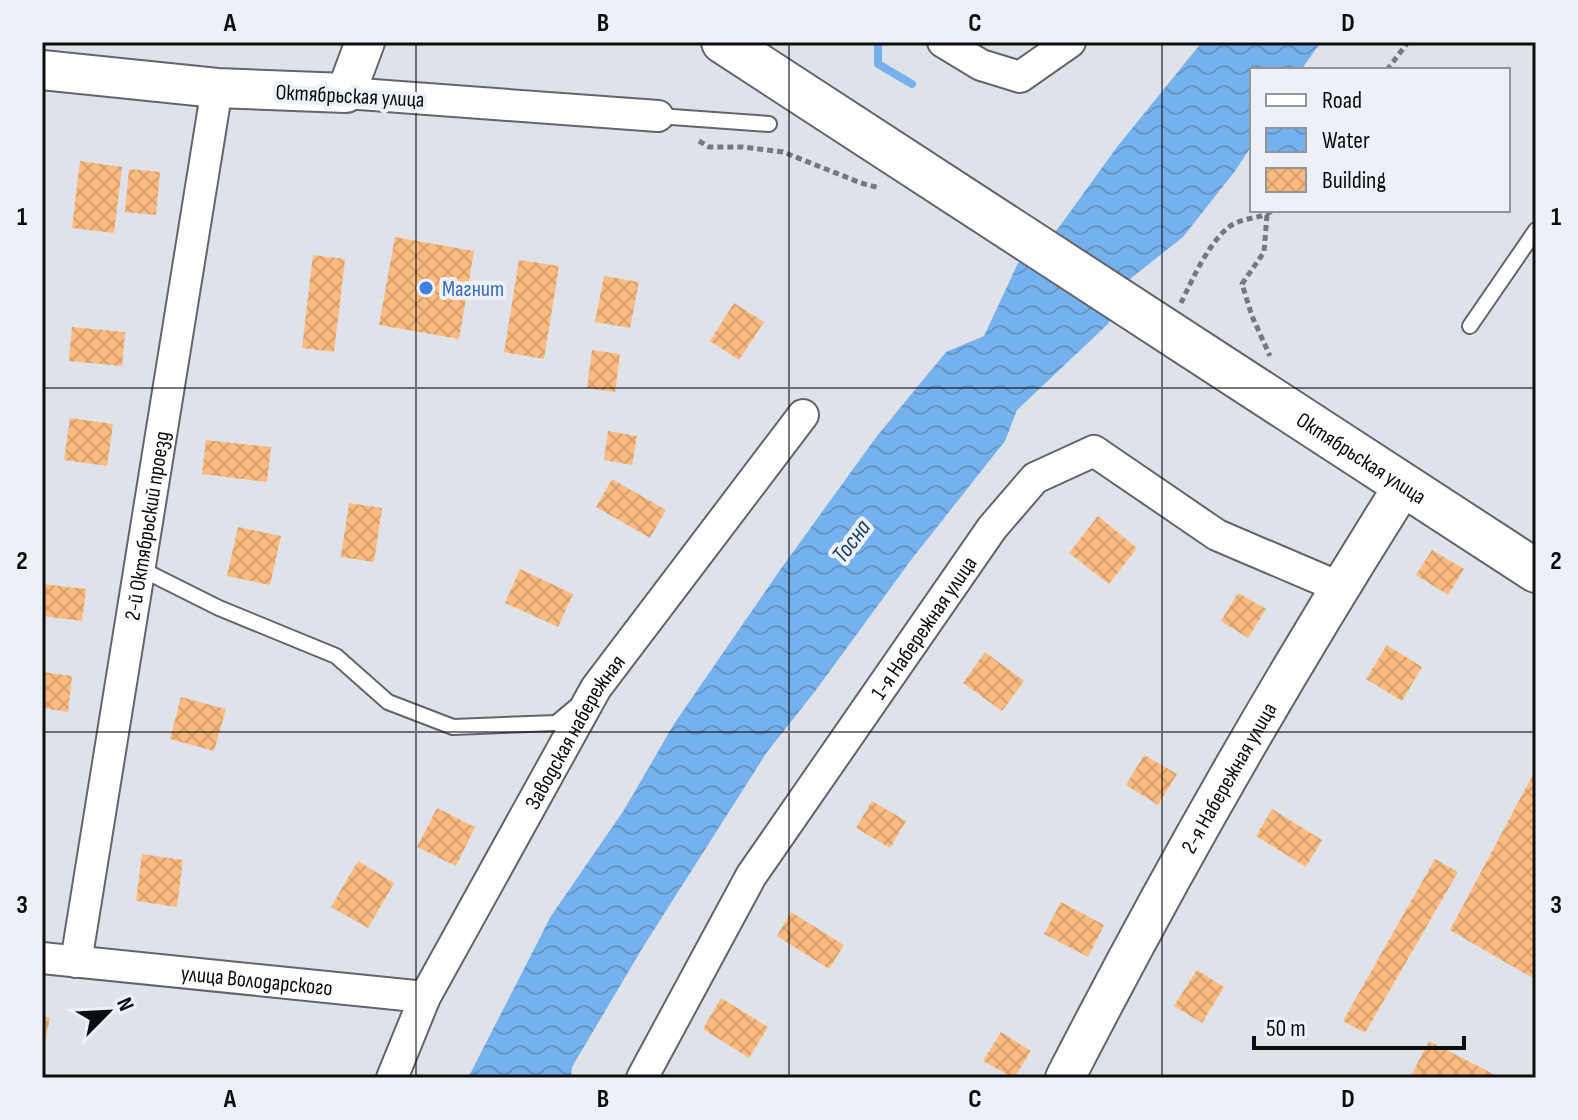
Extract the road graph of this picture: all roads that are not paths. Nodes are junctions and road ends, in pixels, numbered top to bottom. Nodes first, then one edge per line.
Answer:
1 (365, 42) edge
2 (723, 42) edge
3 (943, 42) edge
4 (1070, 42) edge
5 (42, 70) edge
6 (217, 88) junction
7 (346, 93) junction
8 (658, 116) joint
9 (769, 124) dead end
10 (1536, 230) edge
11 (1470, 326) dead end
12 (803, 415) dead end
13 (1404, 485) junction
14 (139, 568) junction
15 (1536, 571) edge
16 (1339, 587) junction
17 (596, 688) junction
18 (42, 958) edge
19 (76, 962) junction
20 (425, 997) junction
21 (392, 1078) edge
22 (642, 1078) edge
23 (1065, 1078) edge

1 - 7 street
2 - 13 main road, Октябрьская улица
3 - 4 street
5 - 6 street, Октябрьская улица
6 - 7 street, Октябрьская улица
6 - 14 street, 2-й Октябрьский проезд
7 - 8 street, Октябрьская улица
8 - 9 lane
10 - 11 lane
12 - 17 street, Заводская набережная
13 - 15 main road, Октябрьская улица
13 - 16 street, 2-я Набережная улица
14 - 17 lane
14 - 19 street, 2-й Октябрьский проезд
16 - 22 street, 1-я Набережная улица
16 - 23 street, 2-я Набережная улица
17 - 20 street, Заводская набережная
18 - 19 street, улица Володарского
19 - 20 street, улица Володарского
20 - 21 street, Заводская набережная

